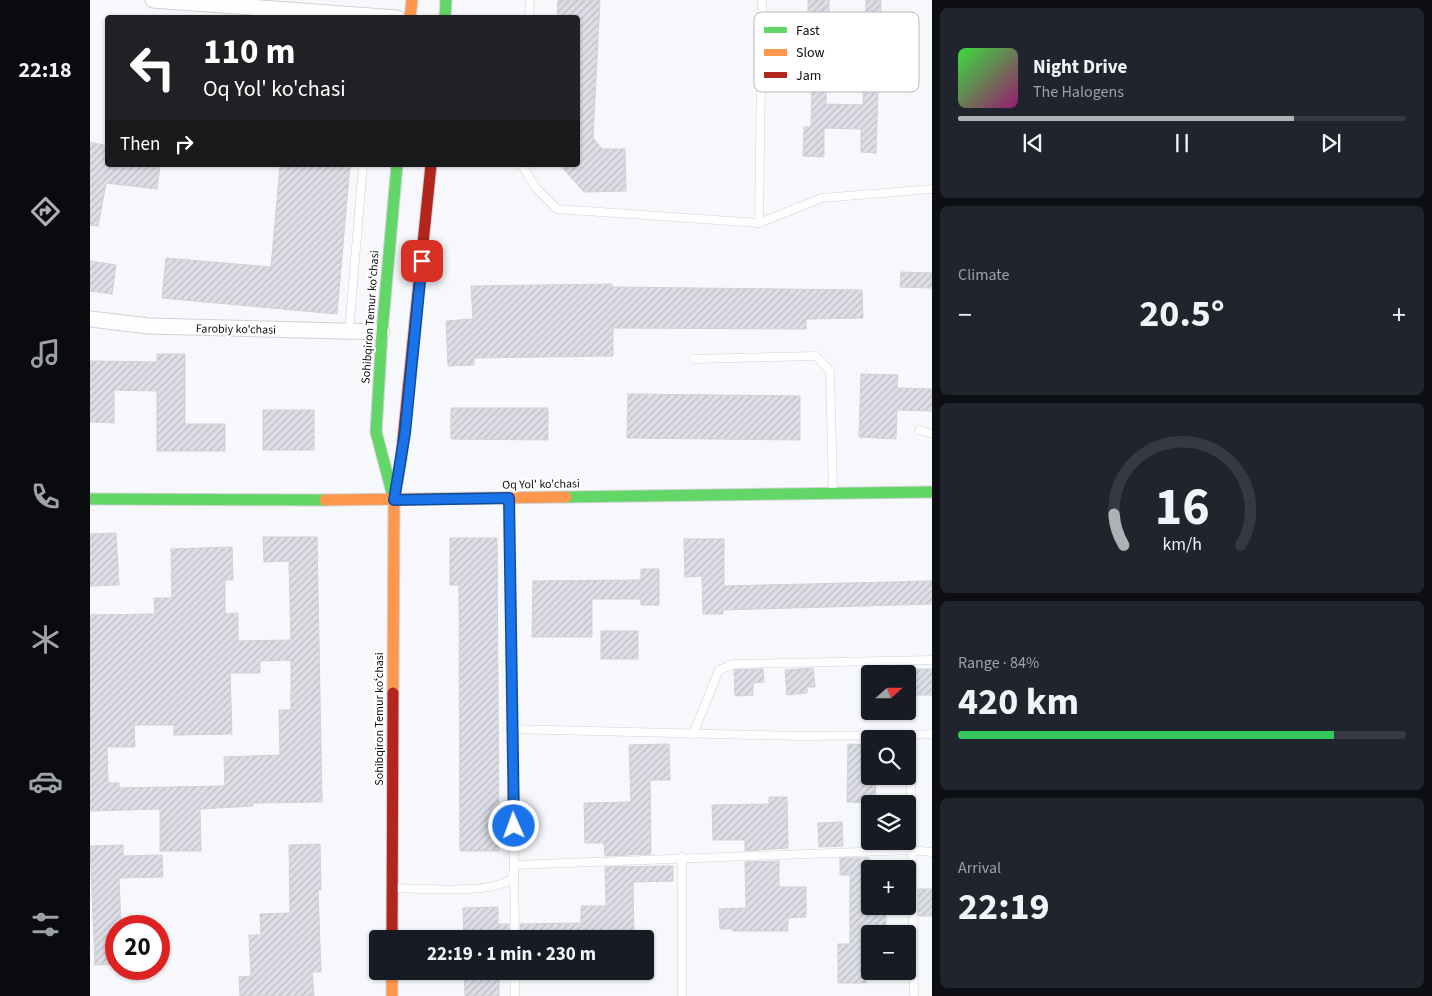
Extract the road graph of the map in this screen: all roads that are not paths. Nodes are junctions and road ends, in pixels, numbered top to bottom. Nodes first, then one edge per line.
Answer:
1 (153, 0) edge
2 (412, 0) edge
3 (446, 0) edge
4 (530, 0) edge
5 (360, 15) edge
6 (410, 15) edge
7 (445, 15) edge
8 (530, 15) edge
9 (761, 92) edge
10 (363, 167) edge
11 (397, 167) edge
12 (431, 167) edge
13 (523, 167) edge
14 (932, 189) edge
15 (759, 223) junction
16 (90, 319) edge
17 (349, 331) junction
18 (382, 332) junction
19 (695, 359) dead end
20 (919, 430) dead end
21 (932, 434) edge
22 (932, 492) edge
23 (833, 494) junction
24 (509, 498) junction
25 (90, 499) edge
26 (394, 500) junction
27 (932, 660) edge
28 (511, 729) junction
29 (693, 734) junction
30 (932, 734) edge
31 (861, 735) edge
32 (916, 735) edge
33 (912, 850) junction
34 (932, 852) edge
35 (682, 857) junction
36 (515, 864) junction
37 (392, 888) junction
38 (392, 930) edge
39 (515, 930) edge
40 (392, 980) edge
41 (515, 980) edge
42 (392, 996) edge
43 (515, 996) edge
44 (682, 996) edge
45 (914, 996) edge

1 - 5 street
2 - 6 main road
3 - 7 main road
4 - 8 lane
9 - 15 lane
10 - 17 lane
11 - 18 main road, Sohibqiron Temur koʻchasi
12 - 26 main road, Sohibqiron Temur koʻchasi
13 - 15 lane
14 - 15 lane
16 - 17 street, Farobiy ko'chasi
17 - 18 street, Farobiy ko'chasi
18 - 26 main road, Sohibqiron Temur koʻchasi
19 - 23 lane
20 - 21 lane
22 - 23 main road, Oq Yol' ko'chasi
23 - 24 main road, Oq Yol' ko'chasi
24 - 26 main road, Oq Yol' ko'chasi
24 - 28 lane
25 - 26 main road, Oq Yol' ko'chasi
26 - 37 main road, Sohibqiron Temur koʻchasi
27 - 29 lane
28 - 29 lane
28 - 36 lane
29 - 31 lane
30 - 32 lane
33 - 34 lane
33 - 35 lane
33 - 45 lane
35 - 36 lane
35 - 44 lane
36 - 37 lane
36 - 39 lane
37 - 38 main road, Sohibqiron Temur koʻchasi
40 - 42 main road
41 - 43 lane

